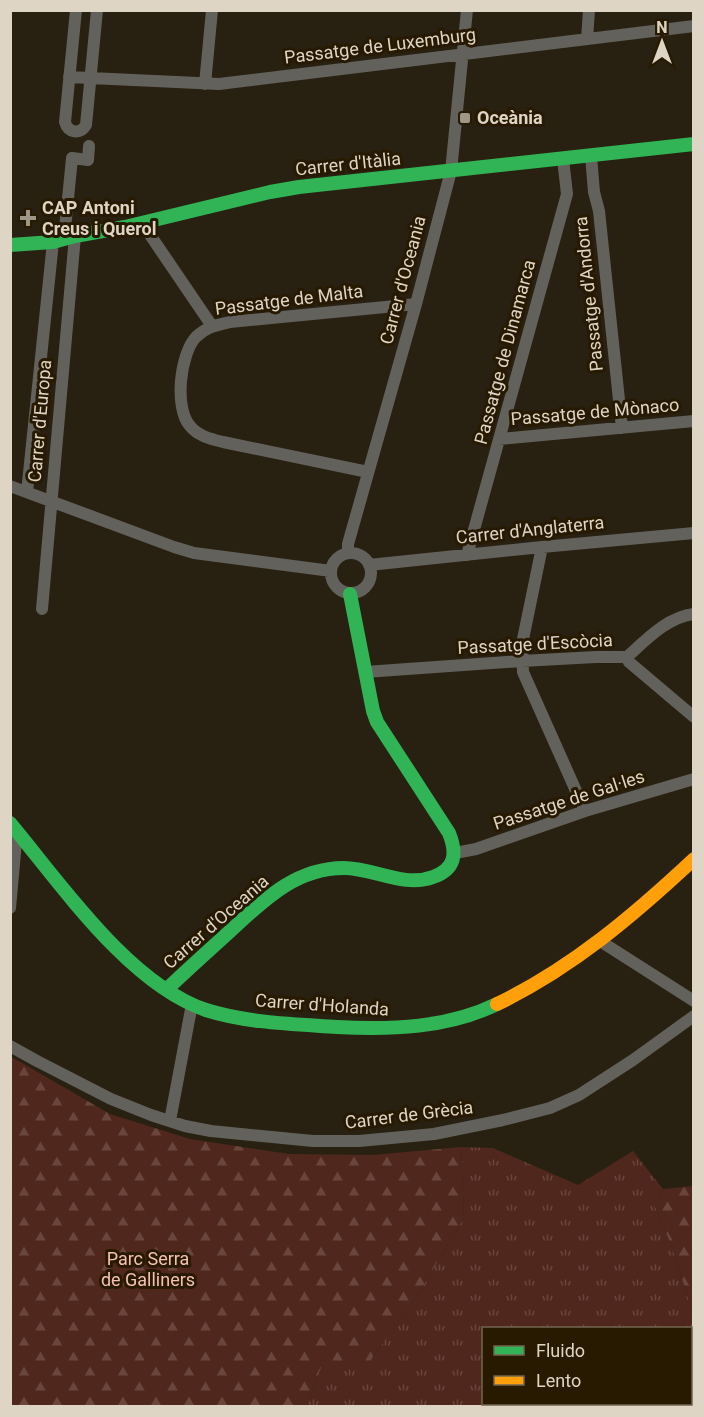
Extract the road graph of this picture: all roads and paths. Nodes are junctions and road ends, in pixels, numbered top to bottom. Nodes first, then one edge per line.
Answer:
1 (76, 10) edge
2 (97, 10) edge
3 (212, 10) edge
4 (467, 10) edge
5 (589, 10) edge
6 (693, 26) edge
7 (587, 39) junction
8 (462, 54) junction
9 (69, 77) junction
10 (90, 79) junction
11 (205, 84) junction
12 (693, 144) edge
13 (88, 146) dead end
14 (591, 156) junction
15 (563, 159) junction
16 (451, 171) junction
17 (142, 223) junction
18 (64, 239) junction
19 (10, 245) edge
20 (416, 304) junction
21 (212, 326) junction
22 (693, 421) edge
23 (622, 428) junction
24 (500, 439) junction
25 (368, 472) junction
26 (10, 486) edge
27 (27, 492) junction
28 (51, 501) junction
29 (693, 533) edge
30 (542, 546) junction
31 (348, 553) junction
32 (467, 555) junction
33 (369, 565) junction
34 (331, 570) junction
35 (350, 594) junction
36 (42, 609) dead end
37 (693, 614) edge
38 (627, 657) junction
39 (522, 661) junction
40 (365, 672) junction
41 (693, 717) edge
42 (693, 779) edge
43 (585, 811) junction
44 (14, 827) edge
45 (455, 853) junction
46 (693, 859) edge
47 (10, 908) edge
48 (600, 940) junction
49 (167, 989) junction
50 (693, 1001) edge
51 (192, 1004) junction
52 (693, 1016) edge
53 (10, 1046) edge
54 (170, 1121) junction

1 - 9 street
2 - 10 street
3 - 11 street
4 - 8 street, Carrer d'Oceania
5 - 7 street
6 - 7 street, Passatge de Luxemburg
7 - 8 street, Passatge de Luxemburg
8 - 11 street, Passatge de Luxemburg
8 - 16 street, Carrer d'Oceania
9 - 10 street, Passatge de Luxemburg
9 - 10 street
10 - 11 street, Passatge de Luxemburg
12 - 14 street, Carrer d'Itàlia
13 - 18 street, Carrer d'Europa
14 - 15 street, Carrer d'Itàlia
14 - 23 street, Passatge d'Andorra
15 - 16 street, Carrer d'Itàlia
15 - 24 street, Passatge de Dinamarca
16 - 17 street, Carrer d'Itàlia
16 - 20 street, Carrer d'Oceania
17 - 18 street, Carrer d'Itàlia
17 - 21 street
18 - 19 street, Carrer d'Itàlia
18 - 27 street, Carrer d'Europa
18 - 28 street, Carrer d'Europa
20 - 21 street, Passatge de Malta
20 - 25 street, Carrer d'Oceania
21 - 25 street, Passatge de Malta
22 - 23 street, Passatge de Mònaco
23 - 24 street, Passatge de Mònaco
24 - 32 street, Passatge de Dinamarca
25 - 31 street, Carrer d'Oceania
26 - 27 street
27 - 28 street
28 - 34 street
28 - 36 street, Carrer d'Europa
29 - 30 street, Carrer d'Anglaterra
30 - 32 street, Carrer d'Anglaterra
30 - 39 street
31 - 33 street
31 - 34 street
32 - 33 street, Carrer d'Anglaterra
33 - 35 street
34 - 35 street
35 - 40 street
37 - 38 street, Passatge d'Escòcia
38 - 39 street, Passatge d'Escòcia
38 - 41 street
39 - 40 street, Passatge d'Escòcia
39 - 43 street
40 - 45 street
42 - 43 street, Passatge de Gal·les
43 - 45 street, Passatge de Gal·les
44 - 47 street
44 - 49 street, Carrer d'Holanda
45 - 49 street, Carrer d'Oceania
46 - 48 street, Carrer d'Holanda
48 - 50 street
48 - 51 street, Carrer d'Holanda
49 - 51 street, Carrer d'Holanda
51 - 54 street
52 - 54 street, Carrer de Grècia
53 - 54 street, Carrer de Grècia

